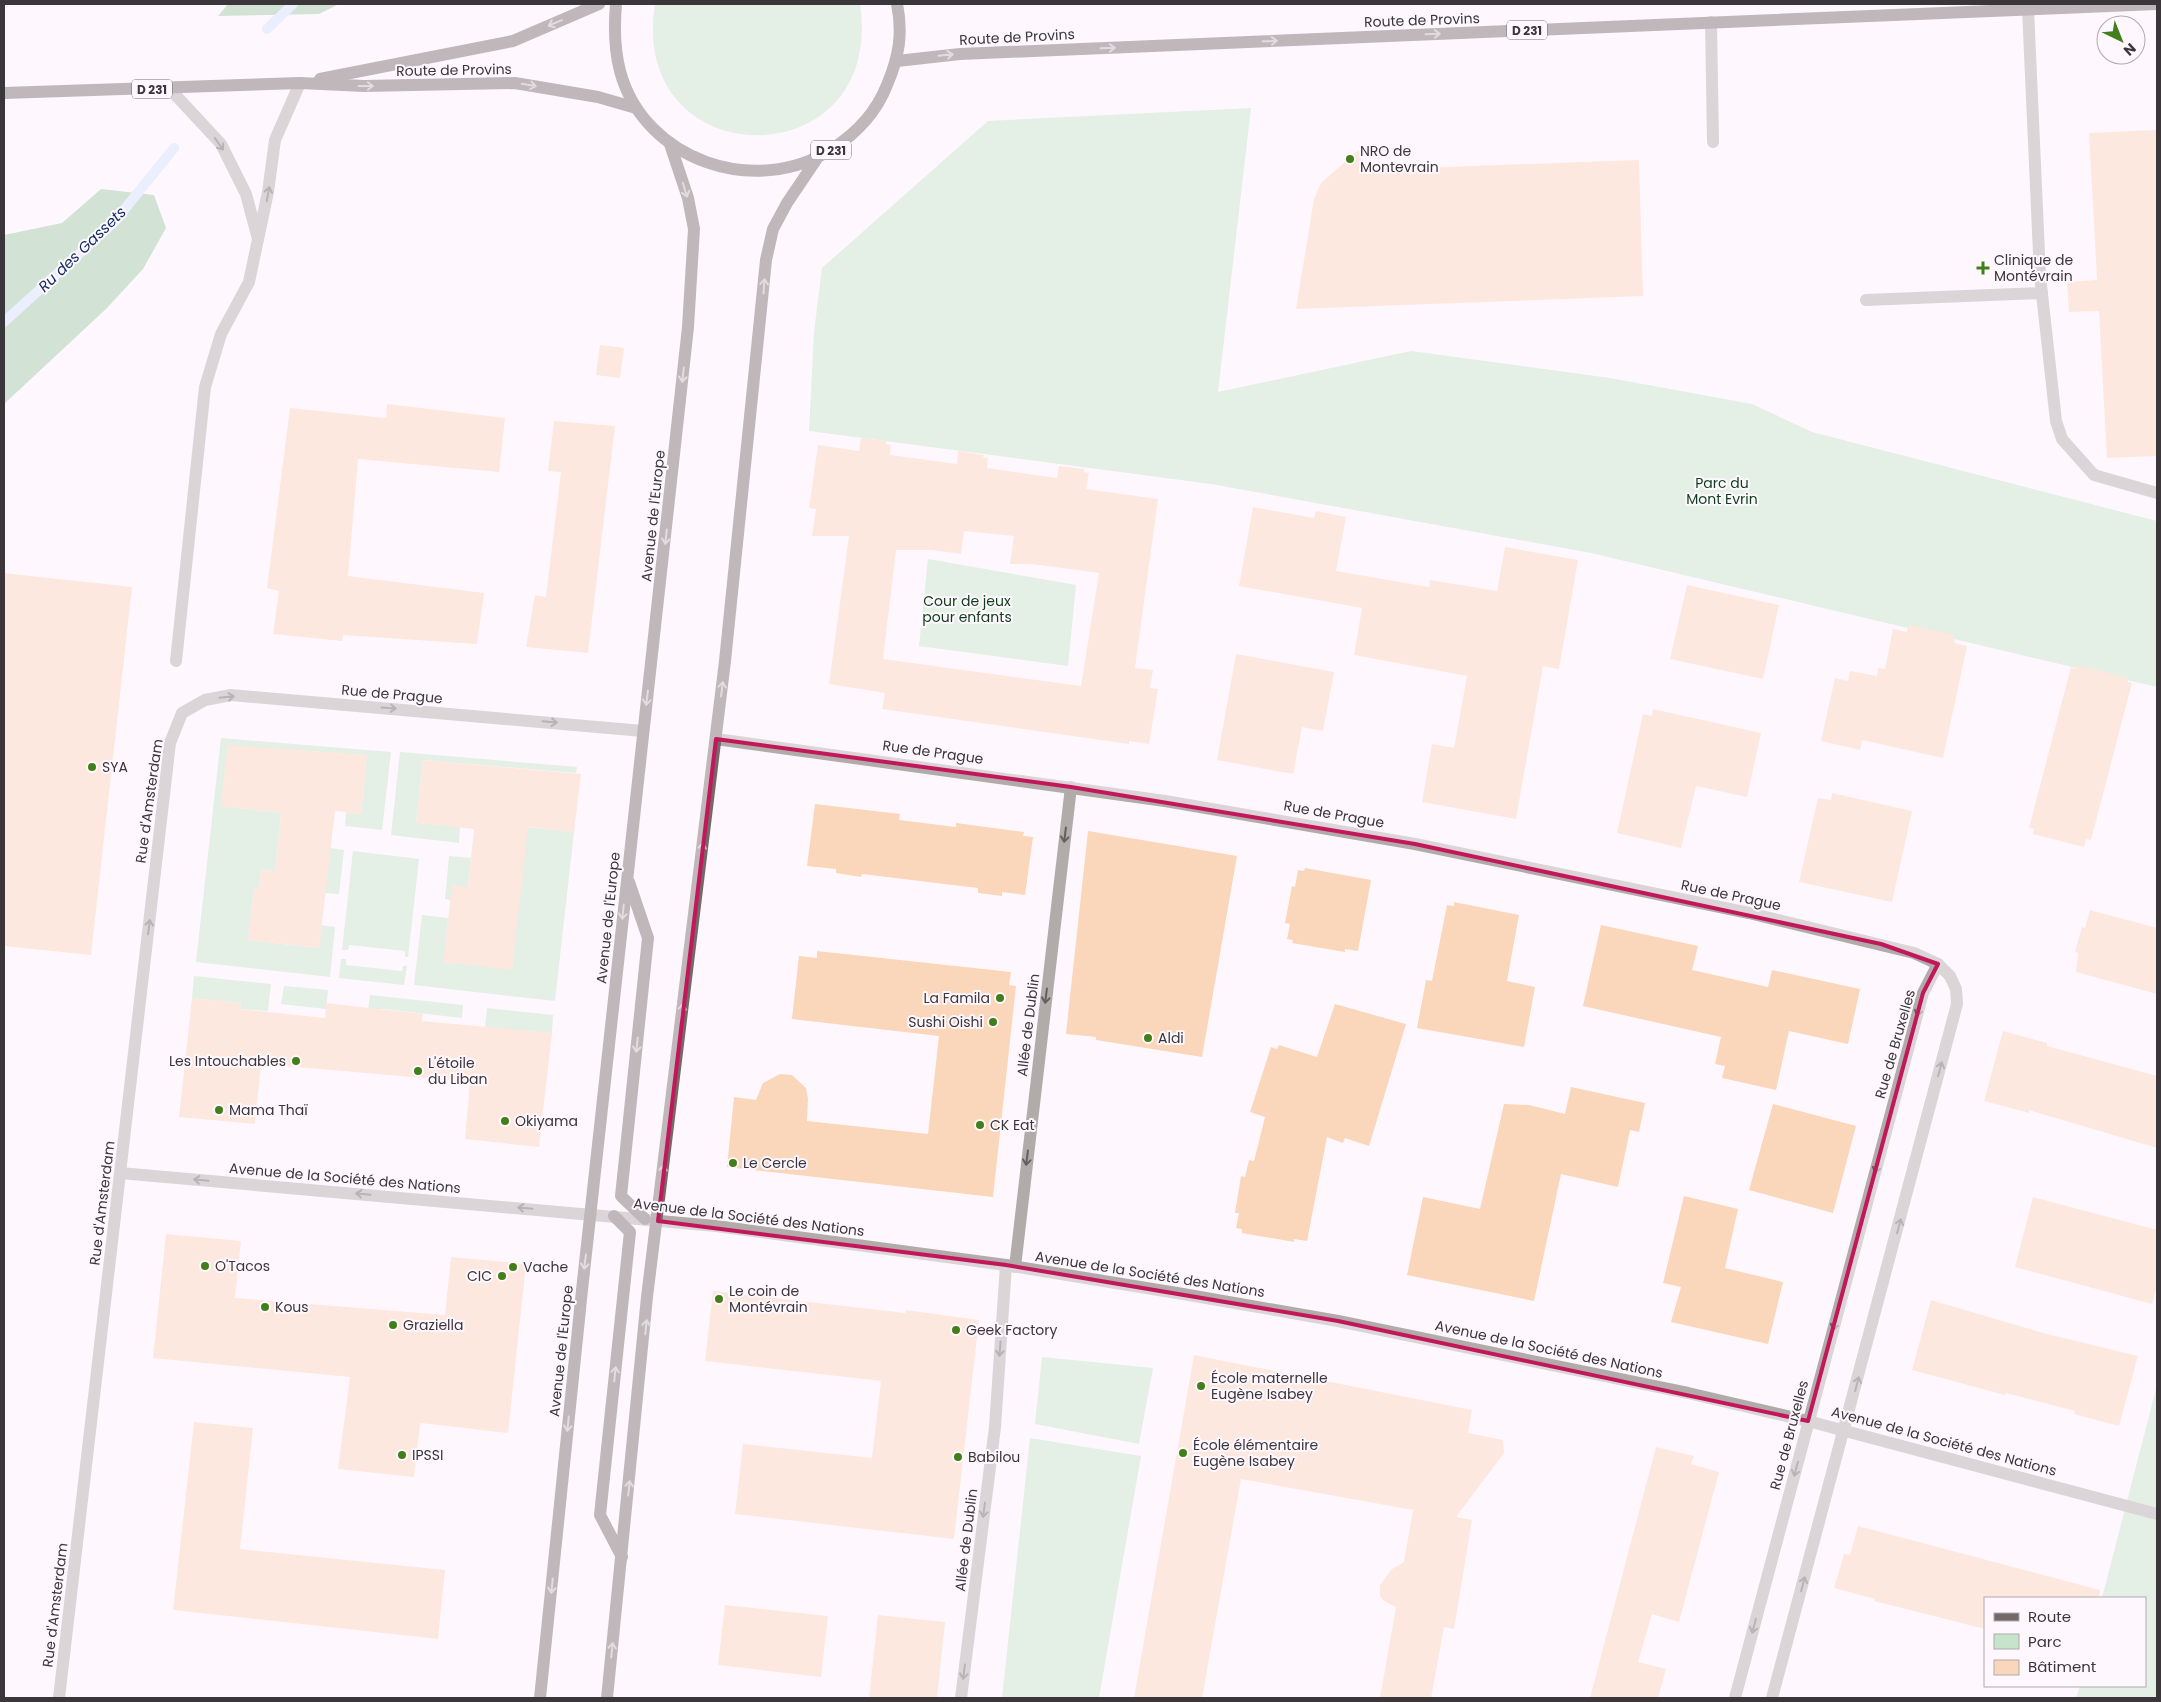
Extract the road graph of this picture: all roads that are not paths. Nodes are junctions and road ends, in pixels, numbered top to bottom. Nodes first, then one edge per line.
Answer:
1 (599, 4) edge
2 (616, 4) edge
3 (897, 4) edge
4 (2157, 4) edge
5 (2028, 9) junction
6 (1711, 22) junction
7 (897, 61) junction
8 (300, 83) junction
9 (169, 88) junction
10 (4, 93) edge
11 (636, 108) junction
12 (1713, 142) dead end
13 (670, 144) junction
14 (816, 160) junction
15 (258, 241) junction
16 (2042, 293) junction
17 (1866, 300) dead end
18 (2157, 493) edge
19 (176, 661) dead end
20 (182, 713) joint
21 (643, 731) junction
22 (716, 739) junction
23 (1070, 787) junction
24 (627, 878) junction
25 (1938, 964) junction
26 (120, 1173) junction
27 (591, 1214) junction
28 (614, 1216) junction
29 (651, 1220) junction
30 (1010, 1266) junction
31 (1808, 1421) junction
32 (1845, 1431) junction
33 (2157, 1514) edge
34 (622, 1557) junction
35 (59, 1698) edge
36 (540, 1698) edge
37 (607, 1698) edge
38 (961, 1698) edge
39 (1735, 1698) edge
40 (1772, 1698) edge

1 -> 8 main road, Route de Provins / D 231
2 - 11 main road, D 231
3 - 7 main road, D 231
4 - 5 main road, Route de Provins / D 231
5 - 6 main road, Route de Provins / D 231
5 - 16 street
7 -> 6 main road, Route de Provins / D 231
6 - 12 street
7 - 14 main road, D 231
8 - 9 main road, Route de Provins / D 231
8 -> 11 main road, Route de Provins / D 231
15 -> 8 street
9 - 10 main road, Route de Provins / D 231
9 -> 15 street
11 - 13 main road, D 231
13 - 14 main road, D 231
13 -> 21 main road, Avenue de l'Europe
22 -> 14 main road
15 - 19 street
16 - 17 street
16 - 18 street
20 -> 21 street, Rue de Prague
26 -> 20 street, Rue d'Amsterdam
21 - 24 main road, Avenue de l'Europe
22 - 23 street, Rue de Prague
29 -> 22 main road
23 - 25 street, Rue de Prague
23 -> 30 street, Allée de Dublin
24 -> 27 main road, Avenue de l'Europe
24 -> 29 main road
25 -> 31 street, Rue de Bruxelles
32 -> 25 street
27 -> 26 street, Avenue de la Société des Nations
26 - 35 street, Rue d'Amsterdam
27 - 28 street, Avenue de la Société des Nations
27 -> 36 main road, Avenue de l'Europe
28 - 29 street, Avenue de la Société des Nations
34 -> 28 main road
29 - 30 street, Avenue de la Société des Nations
34 -> 29 main road
30 - 31 street, Avenue de la Société des Nations
30 -> 38 street, Allée de Dublin
31 - 32 street, Avenue de la Société des Nations
31 -> 39 street, Rue de Bruxelles
32 - 33 street, Avenue de la Société des Nations
40 -> 32 street
37 -> 34 main road

